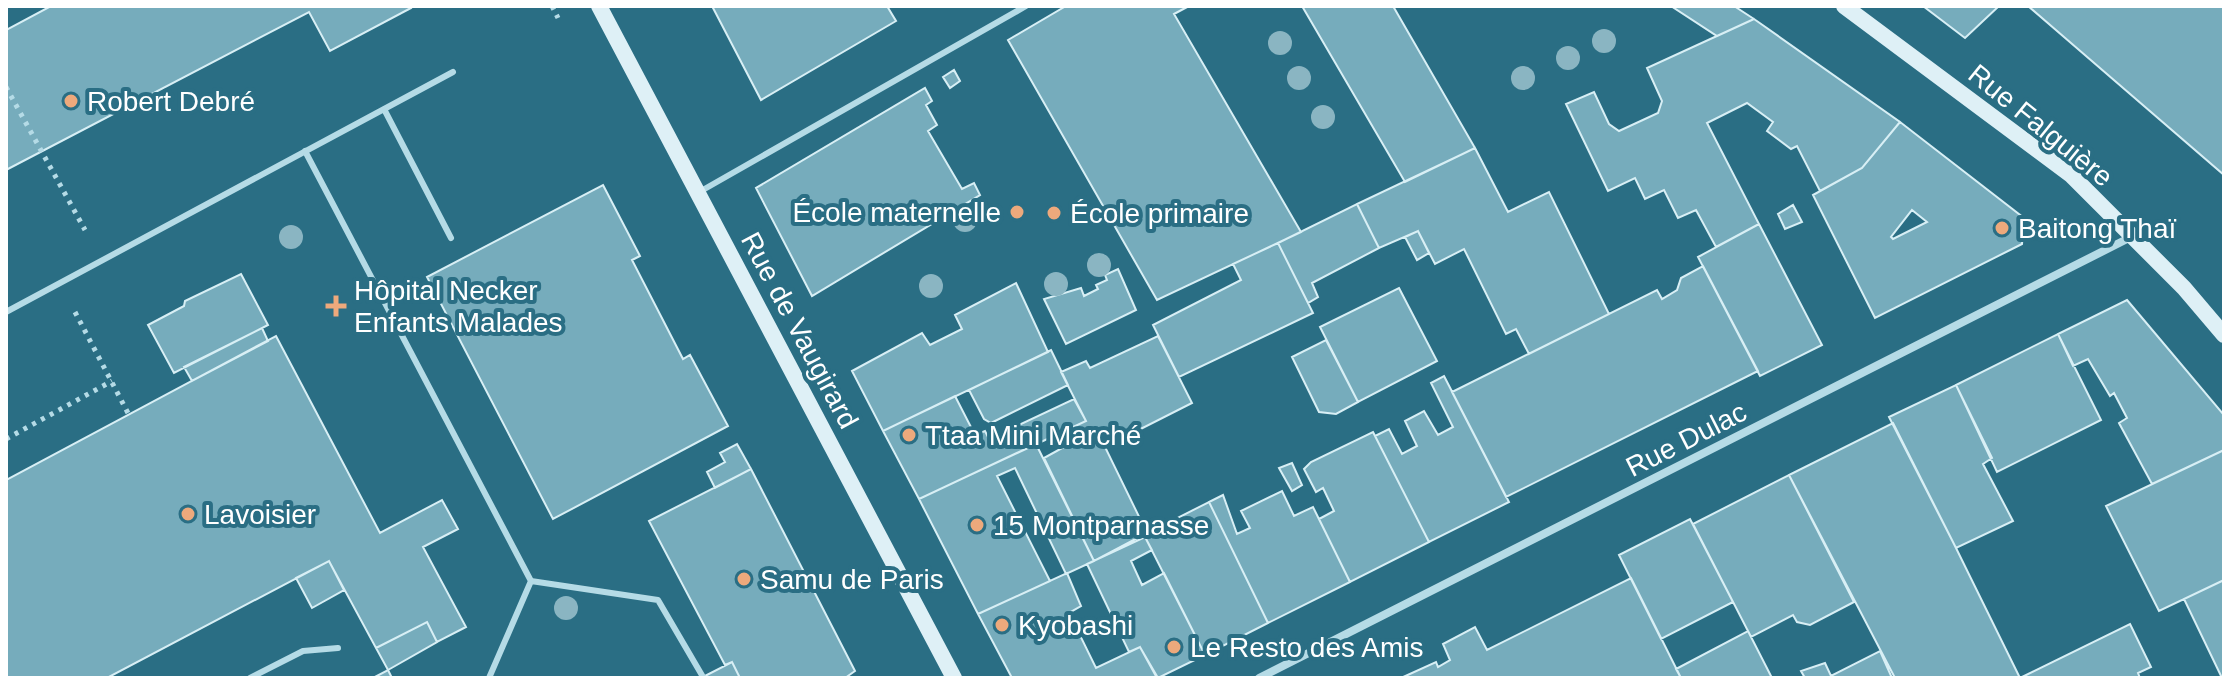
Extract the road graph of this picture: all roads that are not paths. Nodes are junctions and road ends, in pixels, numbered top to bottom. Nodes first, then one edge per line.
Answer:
1 (599, 6) edge
2 (1026, 6) edge
3 (1844, 6) edge
4 (453, 72) dead end
5 (384, 109) junction
6 (305, 151) junction
7 (697, 192) junction
8 (2131, 237) junction
9 (451, 238) dead end
10 (6, 312) edge
11 (2224, 335) edge
12 (531, 581) junction
13 (338, 648) dead end
14 (703, 677) edge
15 (250, 678) edge
16 (489, 678) edge
17 (954, 678) edge
18 (1259, 678) edge

1 - 7 main road, Rue de Vaugirard
2 - 7 lane
3 - 8 main road, Rue Falguière
4 - 5 lane
5 - 6 lane
5 - 9 lane
6 - 10 lane
6 - 12 lane
7 - 17 main road, Rue de Vaugirard
8 - 11 main road, Rue Falguière
8 - 18 street, Rue Dulac
12 - 14 lane
12 - 16 lane
13 - 15 lane

